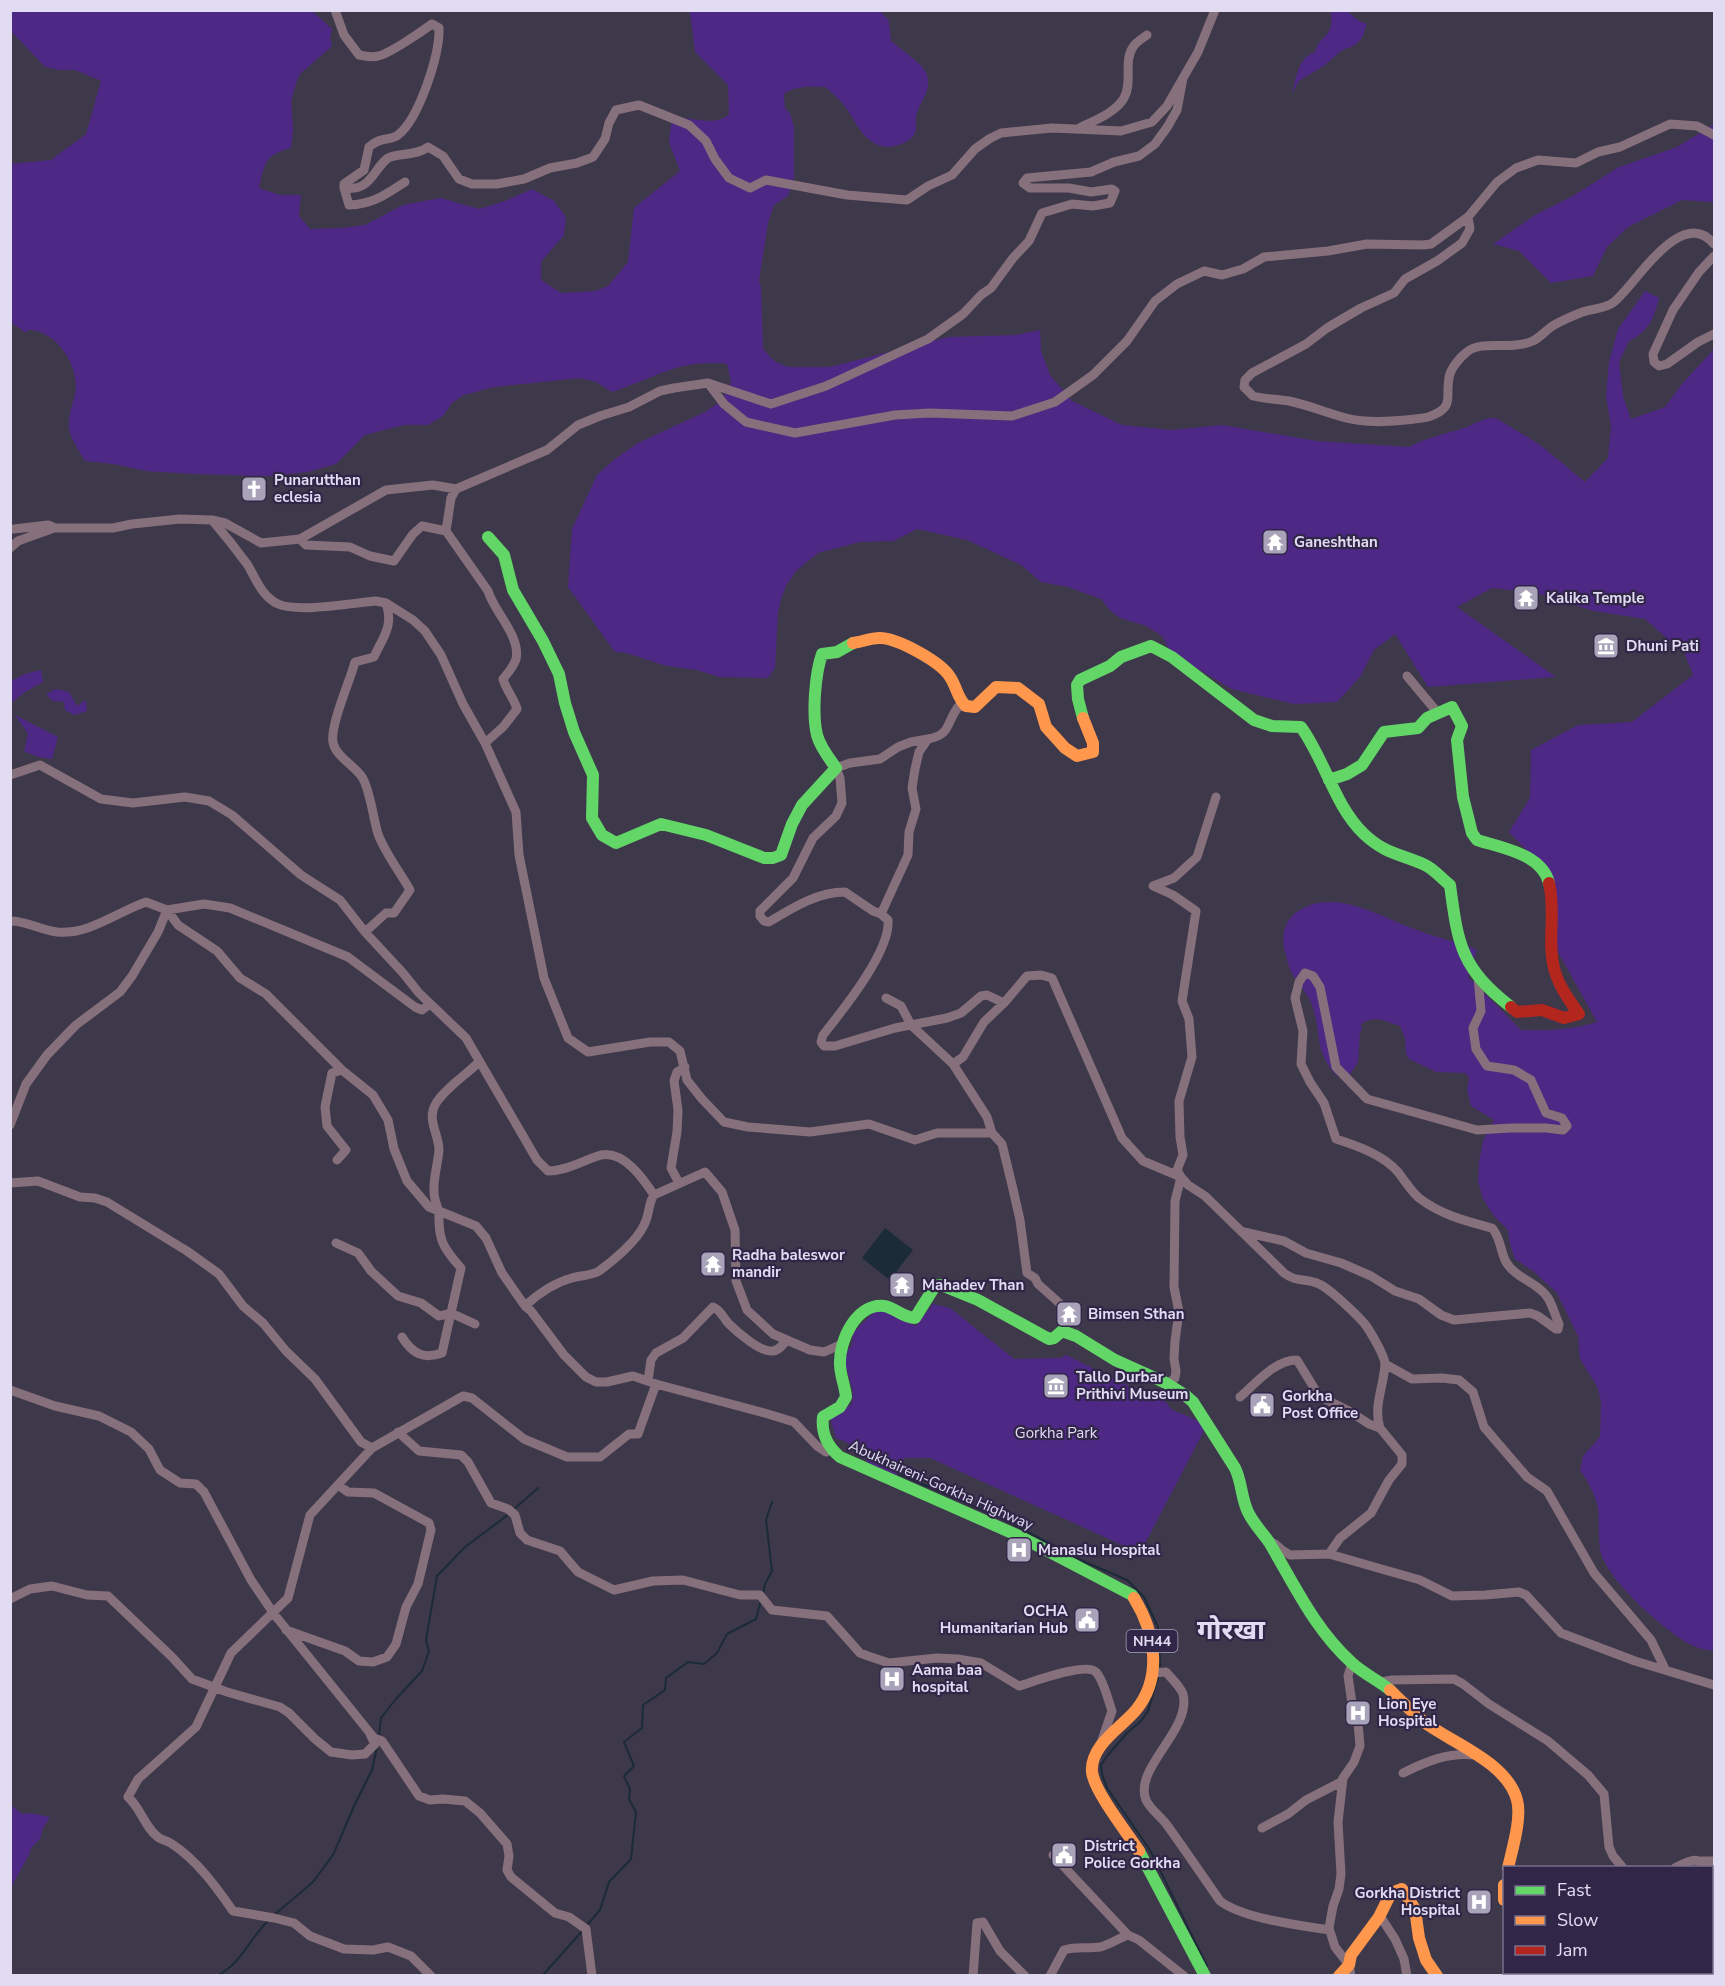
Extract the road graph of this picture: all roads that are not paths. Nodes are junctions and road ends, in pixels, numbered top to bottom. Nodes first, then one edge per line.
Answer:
1 (335, 10) edge
2 (1215, 10) edge
3 (1147, 34) dead end
4 (1183, 78) junction
5 (1076, 129) junction
6 (1714, 135) edge
7 (405, 182) dead end
8 (344, 188) junction
9 (1468, 217) junction
10 (1714, 244) edge
11 (1714, 256) edge
12 (1714, 334) edge
13 (708, 383) junction
14 (456, 489) junction
15 (212, 520) junction
16 (54, 528) junction
17 (14, 529) dead end
18 (446, 531) junction
19 (488, 537) dead end
20 (300, 539) junction
21 (10, 548) edge
22 (386, 603) junction
23 (1407, 676) dead end
24 (966, 706) junction
25 (1437, 712) junction
26 (928, 740) junction
27 (485, 743) junction
28 (836, 768) junction
29 (10, 775) edge
30 (1329, 780) junction
31 (1216, 797) dead end
32 (168, 910) junction
33 (881, 914) junction
34 (10, 921) edge
35 (365, 932) junction
36 (1478, 977) junction
37 (886, 998) dead end
38 (1004, 1003) junction
39 (430, 1004) junction
40 (911, 1025) junction
41 (479, 1062) junction
42 (954, 1064) junction
43 (685, 1067) junction
44 (342, 1070) junction
45 (10, 1125) edge
46 (992, 1133) junction
47 (337, 1160) dead end
48 (1181, 1177) junction
49 (10, 1183) edge
50 (679, 1183) junction
51 (654, 1195) junction
52 (438, 1211) junction
53 (1244, 1232) junction
54 (336, 1243) dead end
55 (525, 1306) junction
56 (451, 1313) junction
57 (475, 1324) dead end
58 (1062, 1330) junction
59 (402, 1337) dead end
60 (786, 1340) junction
61 (842, 1344) junction
62 (824, 1352) junction
63 (1385, 1364) junction
64 (840, 1368) junction
65 (652, 1383) junction
66 (1168, 1384) junction
67 (10, 1390) edge
68 (1240, 1397) dead end
69 (1380, 1428) junction
70 (398, 1432) junction
71 (372, 1448) junction
72 (832, 1449) junction
73 (338, 1485) junction
74 (1268, 1541) junction
75 (1329, 1554) junction
76 (10, 1599) edge
77 (274, 1614) junction
78 (286, 1630) junction
79 (1352, 1663) junction
80 (1665, 1669) junction
81 (1152, 1673) junction
82 (1381, 1682) junction
83 (1714, 1685) edge
84 (215, 1687) junction
85 (375, 1737) junction
86 (1099, 1749) junction
87 (1479, 1756) junction
88 (1403, 1773) dead end
89 (1343, 1778) junction
90 (1262, 1828) dead end
91 (1053, 1856) dead end
92 (1714, 1861) edge
93 (1704, 1864) edge
94 (1508, 1866) edge
95 (1621, 1866) edge
96 (1679, 1866) edge
97 (1380, 1916) junction
98 (1329, 1930) junction
99 (1128, 1935) junction
100 (1350, 1970) edge
101 (431, 1976) edge
102 (592, 1976) edge
103 (973, 1976) edge
104 (1025, 1976) edge
105 (1050, 1976) edge
106 (1184, 1976) edge
107 (1205, 1976) edge
108 (1339, 1976) edge
109 (1407, 1976) edge
110 (1437, 1976) edge

1 - 8 street
2 - 4 street
3 - 5 street
4 - 5 street
4 - 13 street
5 - 8 street
6 - 9 street
7 - 8 street
9 - 10 street
9 - 13 street
11 - 12 street
13 - 14 street
14 - 18 street
14 - 20 street
15 - 16 street
15 - 20 street
15 - 22 street
16 - 17 street
16 - 21 street
18 - 20 street
18 - 27 street
19 - 28 street
22 - 27 street
22 - 35 street
23 - 25 street
24 - 26 street
24 - 28 street
24 - 30 street
25 - 30 street
25 - 36 street
26 - 28 street
26 - 33 street
27 - 43 street
28 - 33 street
29 - 35 street
30 - 36 street
31 - 48 street
32 - 34 street
32 - 39 street
32 - 44 street
32 - 45 street
33 - 40 street
35 - 39 street
36 - 53 street
37 - 40 street
38 - 40 street
38 - 42 street
38 - 48 street
39 - 41 street
40 - 42 street
41 - 51 street
41 - 52 street
42 - 46 street
43 - 46 street
43 - 50 street
44 - 47 street
44 - 52 street
46 - 58 street
48 - 53 street
48 - 66 street
49 - 71 street
50 - 51 street
50 - 60 street
51 - 55 street
52 - 55 street
52 - 56 street
53 - 63 street
54 - 56 street
55 - 65 street
56 - 57 street
56 - 59 street
58 - 61 street, Abukhaireni-Gorkha Highway
58 - 66 street
60 - 62 street
60 - 65 street
61 - 62 street
61 - 64 street, Abukhaireni-Gorkha Highway
62 - 64 street
63 - 69 street
63 - 80 street
64 - 72 street, Abukhaireni-Gorkha Highway
65 - 70 street
65 - 72 street
66 - 74 street
67 - 77 street
68 - 69 street
69 - 75 street
70 - 71 street
70 - 86 street
71 - 73 street
72 - 81 street, Abukhaireni-Gorkha Highway / NH44
73 - 77 street
73 - 78 street
74 - 75 street
74 - 79 street
75 - 80 street
76 - 84 street
77 - 78 street
77 - 84 street
78 - 85 street
79 - 82 street
79 - 89 street
80 - 83 street
81 - 86 street, Abukhaireni-Gorkha Highway / NH44
81 - 98 street
82 - 87 street
82 - 95 street
84 - 85 street
84 - 101 street
85 - 102 street
86 - 107 street, Abukhaireni-Gorkha Highway / NH44
87 - 88 street
87 - 94 street
89 - 90 street
89 - 98 street
91 - 99 street
92 - 93 street
93 - 96 street
97 - 100 street
97 - 109 street
97 - 110 street
98 - 100 street
99 - 105 street
99 - 106 street
100 - 108 street
103 - 104 street

